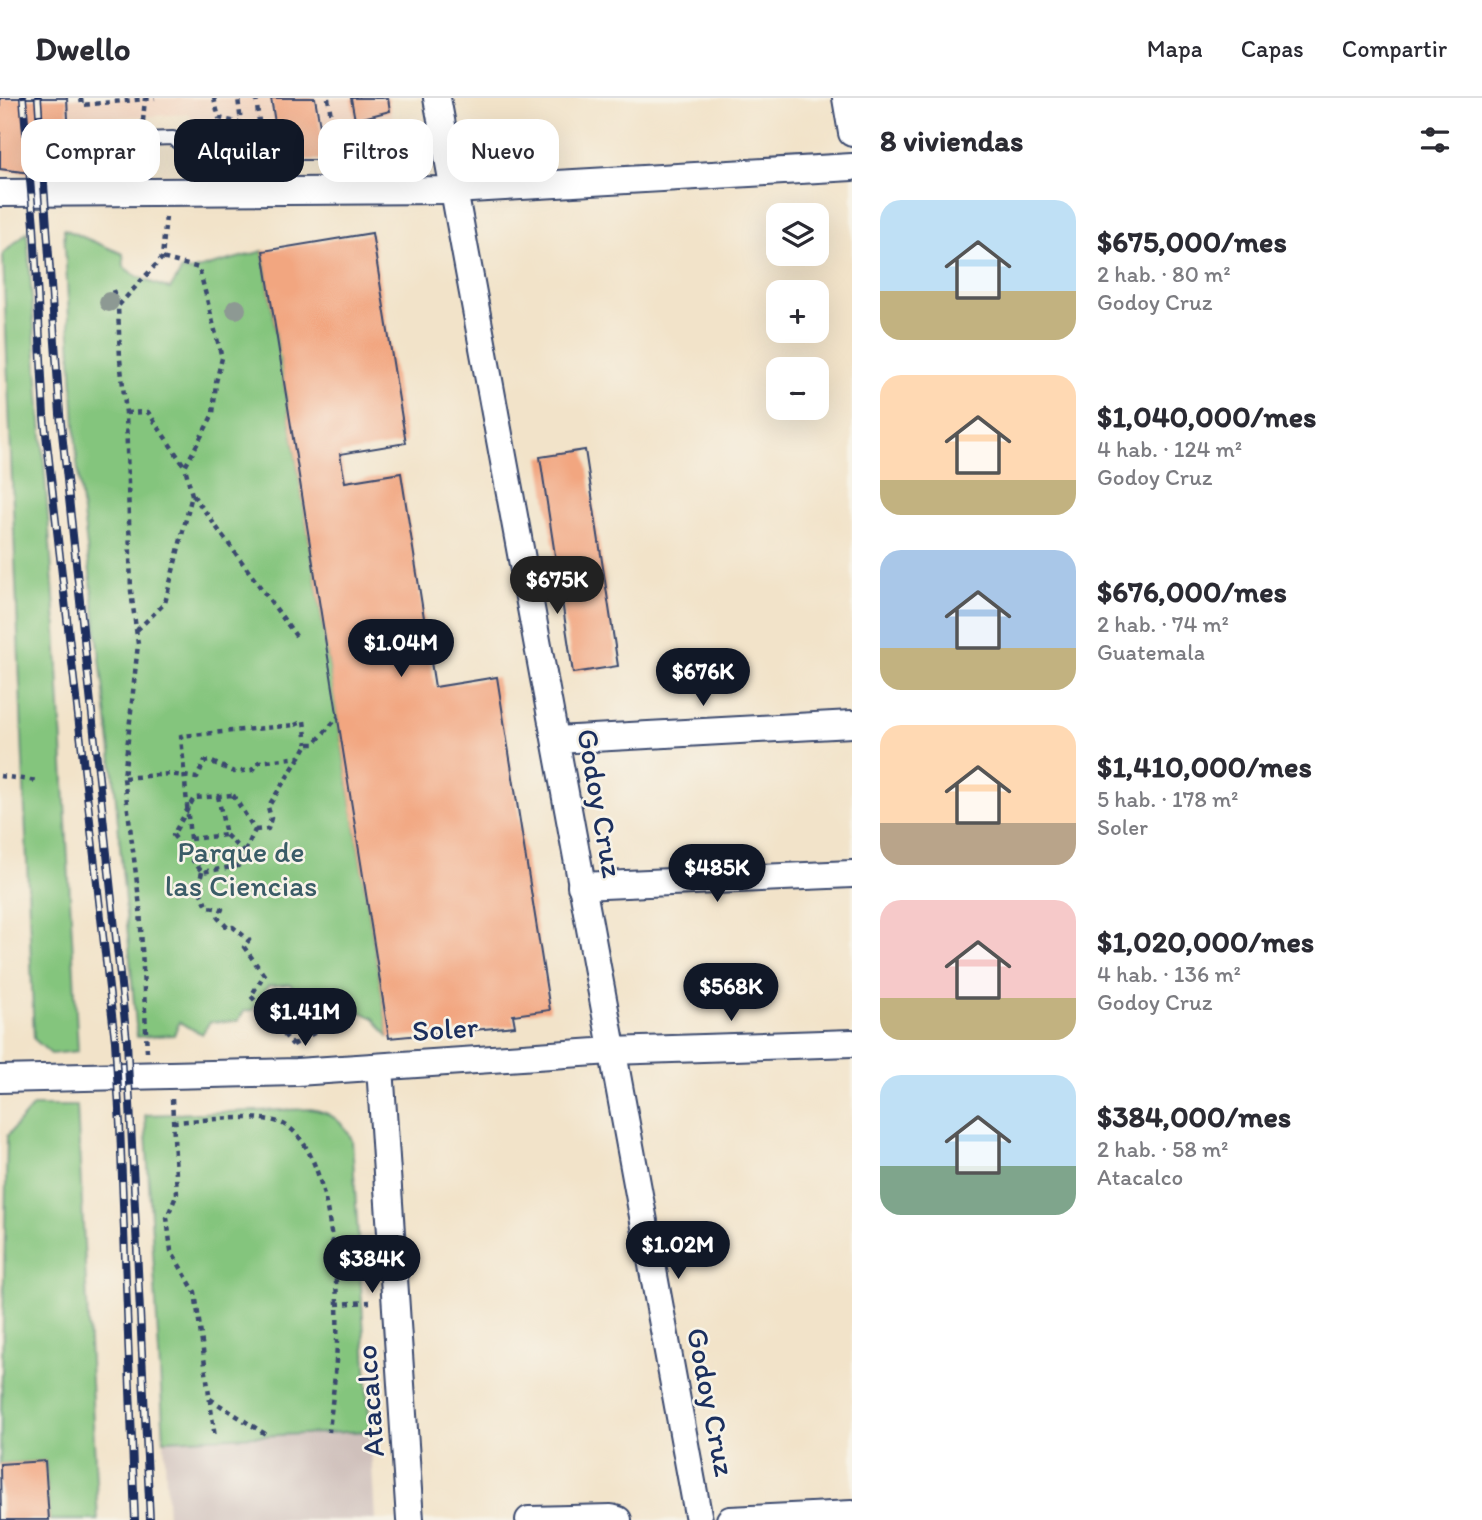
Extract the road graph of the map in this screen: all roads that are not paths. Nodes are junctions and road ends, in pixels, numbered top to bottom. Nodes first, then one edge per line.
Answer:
1 (436, 98) edge
2 (846, 98) edge
3 (852, 133) edge
4 (852, 167) edge
5 (453, 190) junction
6 (0, 193) edge
7 (69, 193) junction
8 (230, 193) junction
9 (852, 724) edge
10 (556, 740) junction
11 (852, 874) edge
12 (580, 886) junction
13 (852, 1043) edge
14 (611, 1051) junction
15 (380, 1067) junction
16 (0, 1079) edge
17 (852, 1514) edge
18 (410, 1520) edge
19 (529, 1520) edge
20 (618, 1520) edge
21 (699, 1520) edge
22 (730, 1520) edge

1 - 5 street, Godoy Cruz
2 - 3 street
4 - 5 street
5 - 8 street
5 - 10 street, Godoy Cruz
6 - 7 street
7 - 8 street
7 - 8 lane
9 - 10 street
10 - 12 street, Godoy Cruz
11 - 12 street
12 - 14 street, Godoy Cruz
13 - 14 street, Soler
14 - 15 street, Soler
14 - 21 street, Godoy Cruz
15 - 16 street, Soler
15 - 18 street, Atacalco
17 - 22 street
19 - 20 street

